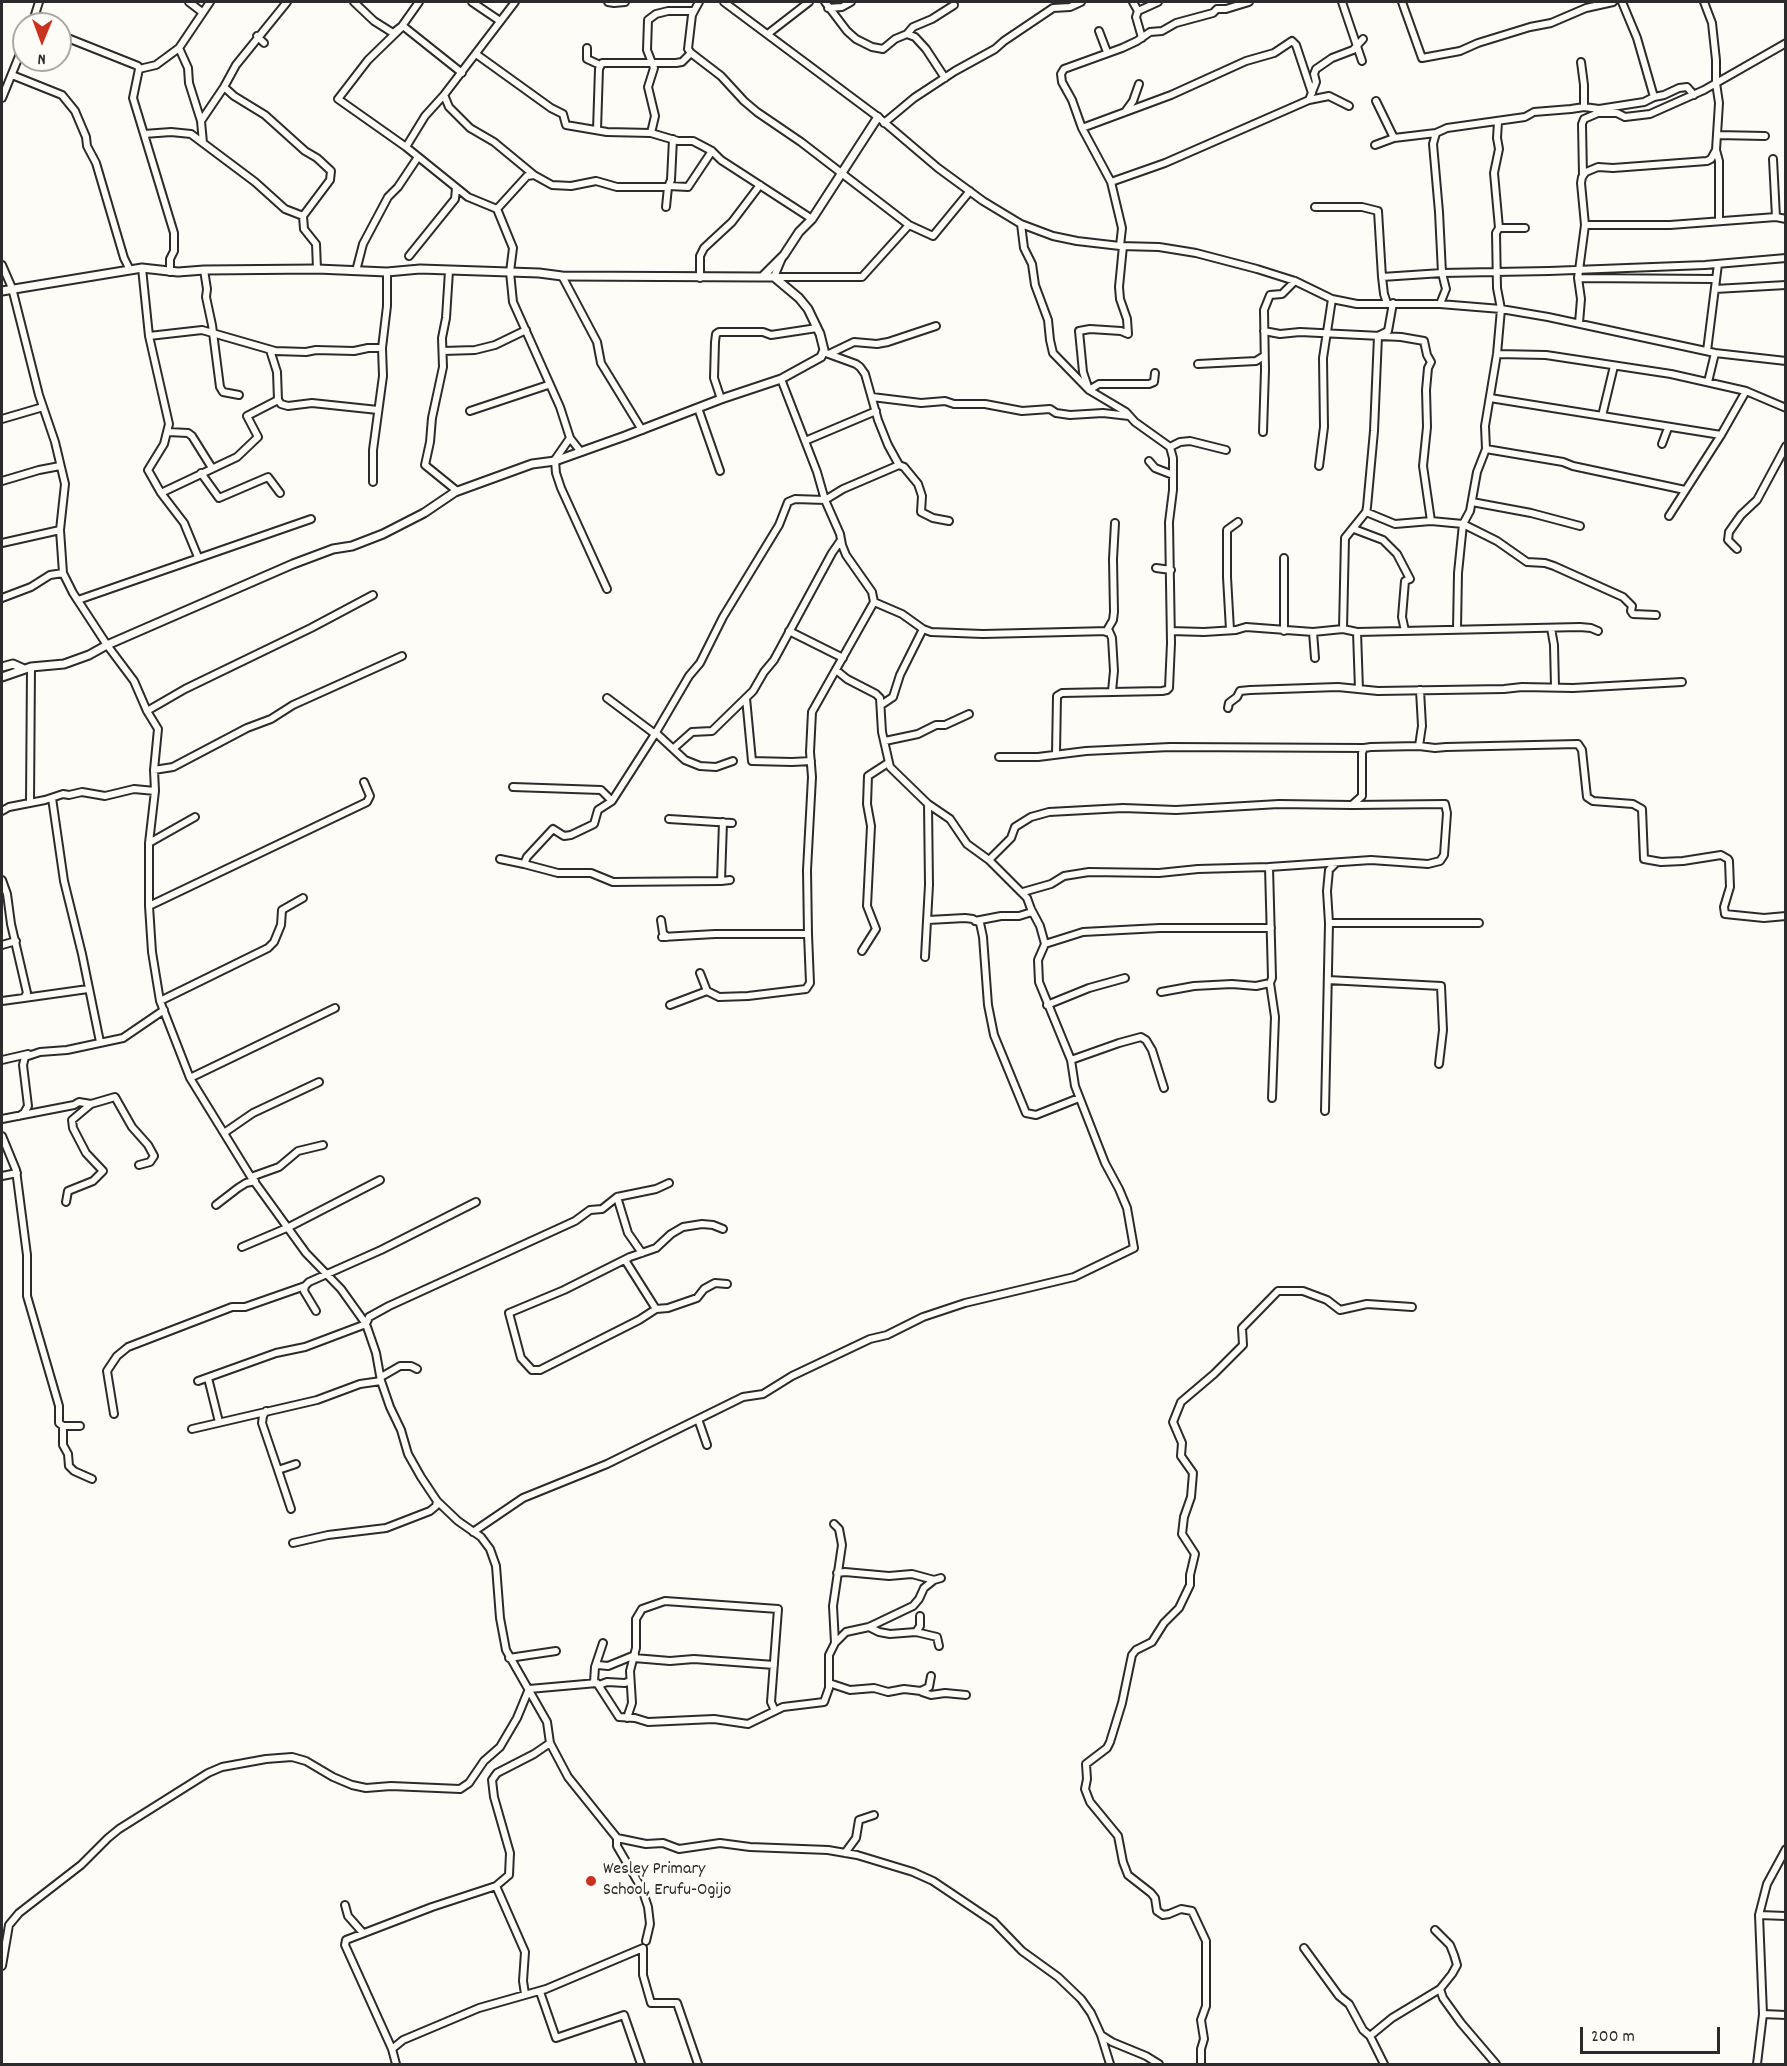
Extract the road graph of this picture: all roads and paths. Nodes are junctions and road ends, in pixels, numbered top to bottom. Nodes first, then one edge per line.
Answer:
1 (189, 2) edge
2 (210, 2) edge
3 (287, 2) edge
4 (354, 2) edge
5 (419, 2) edge
6 (472, 2) edge
7 (515, 2) edge
8 (608, 2) edge
9 (625, 2) edge
10 (699, 2) edge
11 (724, 2) edge
12 (809, 2) edge
13 (851, 2) edge
14 (1081, 2) edge
15 (1133, 2) edge
16 (1158, 2) edge
17 (1248, 2) edge
18 (1342, 2) edge
19 (1402, 2) edge
20 (1613, 2) edge
21 (1622, 2) edge
22 (1704, 2) edge
23 (827, 4) edge
24 (954, 4) dead end
25 (1585, 4) edge
26 (842, 7) junction
27 (693, 11) junction
28 (1138, 11) junction
29 (202, 12) junction
30 (834, 14) junction
31 (500, 21) junction
32 (1099, 31) dead end
33 (769, 33) junction
34 (907, 34) junction
35 (257, 36) junction
36 (1142, 38) junction
37 (72, 39) edge
38 (1363, 39) dead end
39 (264, 43) dead end
40 (1785, 43) edge
41 (1357, 45) junction
42 (179, 48) junction
43 (587, 48) dead end
44 (1107, 52) junction
45 (690, 53) junction
46 (476, 54) junction
47 (1362, 61) dead end
48 (1581, 62) dead end
49 (653, 63) junction
50 (600, 65) junction
51 (139, 69) junction
52 (13, 72) edge
53 (462, 72) junction
54 (2, 76) edge
55 (11, 77) junction
56 (945, 78) junction
57 (1716, 83) junction
58 (1139, 84) dead end
59 (224, 87) junction
60 (1312, 93) junction
61 (444, 95) junction
62 (1694, 95) junction
63 (2, 98) edge
64 (1651, 99) junction
65 (1309, 100) junction
66 (1376, 101) dead end
67 (1349, 106) dead end
68 (1582, 107) junction
69 (1660, 109) junction
70 (1124, 112) junction
71 (881, 120) junction
72 (1498, 122) junction
73 (201, 124) junction
74 (1581, 124) junction
75 (1082, 128) junction
76 (597, 130) junction
77 (1436, 133) junction
78 (144, 134) junction
79 (191, 134) junction
80 (651, 134) junction
81 (1717, 135) junction
82 (1765, 136) dead end
83 (1394, 138) junction
84 (673, 139) junction
85 (202, 143) junction
86 (1375, 145) dead end
87 (406, 147) junction
88 (1716, 150) junction
89 (712, 151) junction
90 (418, 157) junction
91 (1773, 159) dead end
92 (840, 173) junction
93 (534, 175) junction
94 (1583, 176) junction
95 (1112, 182) junction
96 (760, 185) junction
97 (669, 186) junction
98 (456, 188) junction
99 (970, 191) junction
100 (468, 196) junction
101 (455, 199) junction
102 (666, 207) dead end
103 (1315, 207) dead end
104 (496, 209) junction
105 (303, 216) junction
106 (1776, 217) junction
107 (812, 219) junction
108 (1785, 219) edge
109 (1719, 221) junction
110 (909, 225) junction
111 (1021, 225) junction
112 (1585, 225) junction
113 (1499, 228) junction
114 (1525, 228) dead end
115 (1122, 246) junction
116 (409, 255) dead end
117 (784, 255) junction
118 (1785, 258) edge
119 (1718, 264) junction
120 (2, 265) edge
121 (142, 268) junction
122 (317, 269) junction
123 (1579, 269) junction
124 (130, 270) junction
125 (204, 270) junction
126 (356, 271) junction
127 (449, 271) junction
128 (170, 272) junction
129 (387, 272) junction
130 (510, 272) junction
131 (1497, 272) junction
132 (1442, 273) junction
133 (562, 276) junction
134 (762, 277) junction
135 (774, 277) junction
136 (1382, 277) junction
137 (700, 278) junction
138 (1578, 278) junction
139 (1715, 279) junction
140 (1295, 281) junction
141 (1785, 285) edge
142 (12, 288) junction
143 (1715, 289) junction
144 (2, 291) edge
145 (1332, 299) junction
146 (1390, 303) junction
147 (1440, 304) junction
148 (1501, 309) junction
149 (1579, 323) junction
150 (936, 326) dead end
151 (817, 327) junction
152 (526, 330) junction
153 (1264, 331) junction
154 (213, 334) junction
155 (1327, 335) junction
156 (149, 336) junction
157 (1378, 336) junction
158 (382, 348) junction
159 (270, 350) junction
160 (443, 351) junction
161 (1707, 351) junction
162 (826, 353) junction
163 (1715, 353) junction
164 (1497, 354) junction
165 (1264, 356) junction
166 (1785, 361) edge
167 (1198, 364) dead end
168 (1614, 366) junction
169 (1155, 374) dead end
170 (781, 379) junction
171 (1708, 382) junction
172 (548, 385) junction
173 (1089, 390) junction
174 (1746, 391) junction
175 (240, 395) dead end
176 (872, 397) junction
177 (1490, 398) junction
178 (721, 399) junction
179 (278, 400) junction
180 (43, 407) junction
181 (698, 408) junction
182 (1785, 408) edge
183 (378, 410) junction
184 (470, 411) dead end
185 (876, 411) junction
186 (1130, 416) junction
187 (1602, 416) junction
188 (2, 419) edge
189 (1668, 428) junction
190 (642, 430) junction
191 (168, 432) junction
192 (1263, 432) dead end
193 (1721, 435) junction
194 (570, 438) junction
195 (805, 441) junction
196 (1662, 444) dead end
197 (1785, 446) edge
198 (1170, 447) junction
199 (1486, 449) junction
200 (1227, 450) dead end
201 (580, 452) junction
202 (555, 461) junction
203 (1149, 461) dead end
204 (899, 465) junction
205 (60, 466) junction
206 (1319, 466) dead end
207 (212, 468) junction
208 (720, 471) dead end
209 (201, 473) junction
210 (1173, 475) junction
211 (2, 481) edge
212 (373, 482) dead end
213 (1685, 490) junction
214 (457, 491) junction
215 (161, 493) junction
216 (280, 493) dead end
217 (825, 500) junction
218 (1472, 502) junction
219 (1366, 512) junction
220 (1669, 516) dead end
221 (311, 519) dead end
222 (949, 521) dead end
223 (1431, 521) junction
224 (1238, 522) dead end
225 (1115, 523) dead end
226 (1463, 524) junction
227 (1580, 526) dead end
228 (1354, 528) junction
229 (60, 530) junction
230 (841, 540) junction
231 (2, 543) edge
232 (1737, 549) dead end
233 (198, 557) junction
234 (1284, 558) dead end
235 (1156, 568) dead end
236 (1171, 570) junction
237 (63, 573) junction
238 (607, 589) dead end
239 (373, 595) dead end
240 (2, 597) edge
241 (78, 600) junction
242 (874, 602) junction
243 (1656, 615) dead end
244 (1551, 628) junction
245 (923, 629) junction
246 (1343, 629) junction
247 (1457, 629) junction
248 (1230, 630) junction
249 (789, 631) junction
250 (1171, 631) junction
251 (1284, 631) junction
252 (1405, 631) junction
253 (1598, 631) dead end
254 (1106, 632) junction
255 (1313, 632) junction
256 (1357, 632) junction
257 (107, 645) junction
258 (402, 656) dead end
259 (843, 658) junction
260 (1315, 658) dead end
261 (2, 666) edge
262 (28, 668) junction
263 (836, 670) junction
264 (2, 677) edge
265 (1682, 682) dead end
266 (1556, 687) junction
267 (1359, 689) junction
268 (1420, 690) junction
269 (1112, 691) junction
270 (607, 698) dead end
271 (746, 698) junction
272 (881, 705) junction
273 (1228, 708) dead end
274 (147, 711) junction
275 (969, 714) dead end
276 (655, 734) junction
277 (885, 741) junction
278 (1419, 746) junction
279 (674, 748) junction
280 (1364, 748) junction
281 (1056, 754) junction
282 (999, 757) dead end
283 (733, 761) dead end
284 (811, 761) junction
285 (888, 763) junction
286 (154, 770) junction
287 (364, 782) dead end
288 (513, 787) dead end
289 (155, 790) junction
290 (52, 798) junction
291 (612, 801) junction
292 (30, 803) junction
293 (928, 804) junction
294 (1352, 805) junction
295 (2, 811) edge
296 (195, 817) dead end
297 (669, 819) dead end
298 (723, 822) junction
299 (732, 823) dead end
300 (149, 843) junction
301 (500, 860) dead end
302 (989, 860) junction
303 (1336, 863) junction
304 (524, 864) junction
305 (1269, 867) junction
306 (2, 880) edge
307 (730, 880) dead end
308 (721, 881) junction
309 (1023, 892) junction
310 (303, 898) dead end
311 (149, 906) junction
312 (1032, 912) junction
313 (1785, 916) edge
314 (661, 920) dead end
315 (928, 920) junction
316 (975, 921) junction
317 (1329, 923) junction
318 (1479, 923) dead end
319 (1271, 928) junction
320 (808, 934) junction
321 (16, 941) junction
322 (1045, 944) junction
323 (2, 945) edge
324 (862, 951) dead end
325 (925, 957) dead end
326 (700, 973) dead end
327 (1125, 978) dead end
328 (1328, 980) junction
329 (1269, 983) junction
330 (88, 988) junction
331 (707, 991) junction
332 (1161, 992) dead end
333 (24, 998) junction
334 (160, 1000) junction
335 (2, 1001) edge
336 (670, 1005) dead end
337 (1047, 1005) junction
338 (335, 1008) dead end
339 (164, 1010) junction
340 (100, 1042) junction
341 (29, 1054) junction
342 (2, 1059) edge
343 (1071, 1060) junction
344 (1439, 1064) dead end
345 (190, 1078) junction
346 (319, 1082) dead end
347 (1164, 1088) dead end
348 (1080, 1098) junction
349 (1272, 1098) dead end
350 (91, 1104) junction
351 (1325, 1111) dead end
352 (19, 1116) junction
353 (2, 1120) edge
354 (224, 1132) junction
355 (2, 1136) edge
356 (322, 1145) dead end
357 (140, 1165) dead end
358 (16, 1173) junction
359 (2, 1176) edge
360 (253, 1179) junction
361 (380, 1180) dead end
362 (669, 1183) dead end
363 (617, 1197) junction
364 (66, 1202) dead end
365 (476, 1202) dead end
366 (216, 1205) dead end
367 (289, 1227) junction
368 (723, 1229) dead end
369 (242, 1247) dead end
370 (642, 1253) junction
371 (625, 1260) junction
372 (327, 1274) junction
373 (728, 1284) dead end
374 (305, 1286) junction
375 (1412, 1307) dead end
376 (656, 1309) junction
377 (316, 1311) dead end
378 (366, 1324) junction
379 (417, 1368) dead end
380 (208, 1378) junction
381 (381, 1379) junction
382 (198, 1381) dead end
383 (267, 1411) junction
384 (114, 1414) dead end
385 (698, 1419) junction
386 (219, 1422) junction
387 (63, 1426) junction
388 (80, 1426) dead end
389 (192, 1429) dead end
390 (707, 1444) dead end
391 (296, 1464) dead end
392 (278, 1470) junction
393 (92, 1479) dead end
394 (437, 1500) junction
395 (291, 1509) dead end
396 (834, 1524) dead end
397 (473, 1532) junction
398 (293, 1543) dead end
399 (837, 1573) junction
400 (920, 1616) dead end
401 (869, 1627) junction
402 (916, 1632) junction
403 (835, 1642) junction
404 (603, 1643) dead end
405 (939, 1646) dead end
406 (556, 1651) dead end
407 (635, 1657) junction
408 (509, 1658) junction
409 (774, 1665) junction
410 (595, 1666) junction
411 (931, 1676) dead end
412 (630, 1681) junction
413 (596, 1683) junction
414 (829, 1683) junction
415 (544, 1688) junction
416 (529, 1689) junction
417 (921, 1691) junction
418 (966, 1695) dead end
419 (536, 1701) junction
420 (775, 1711) junction
421 (627, 1718) junction
422 (550, 1743) junction
423 (874, 1815) dead end
424 (617, 1838) junction
425 (1785, 1849) edge
426 (845, 1853) junction
427 (496, 1886) junction
428 (345, 1905) dead end
429 (1759, 1915) junction
430 (1785, 1916) edge
431 (1435, 1930) dead end
432 (363, 1933) junction
433 (646, 1941) dead end
434 (1304, 1948) dead end
435 (2, 1966) edge
436 (1440, 1989) junction
437 (540, 1992) junction
438 (525, 1994) junction
439 (1763, 2014) junction
440 (1785, 2015) edge
441 (1101, 2035) junction
442 (1370, 2036) junction
443 (1112, 2042) junction
444 (1105, 2046) junction
445 (392, 2049) junction
446 (396, 2064) edge
447 (642, 2064) edge
448 (698, 2064) edge
449 (1110, 2064) edge
450 (1159, 2064) edge
451 (1201, 2064) edge
452 (1384, 2064) edge
453 (1496, 2064) edge
454 (1757, 2064) edge

1 - 29 street
2 - 29 street
3 - 35 street
4 - 5 street
6 - 31 street
7 - 31 street
8 - 9 street
10 - 27 street
11 - 33 street
12 - 33 street
13 - 26 street
14 - 56 street
15 - 28 street
16 - 28 street
17 - 36 street
18 - 41 street
19 - 25 street
20 - 25 street
21 - 64 street
22 - 57 street
23 - 26 street
23 - 30 street
24 - 34 street
26 - 30 street
27 - 45 street
27 - 49 street
28 - 36 street
29 - 42 street
30 - 34 street
31 - 46 street
32 - 44 street
33 - 71 street
34 - 56 street
35 - 39 street
35 - 59 street
36 - 44 street
37 - 51 street
38 - 41 street
40 - 57 street
41 - 47 street
41 - 60 street
42 - 51 street
42 - 73 street
43 - 50 street
44 - 75 street
45 - 49 street
45 - 92 street
46 - 53 street
46 - 76 street
48 - 68 street
49 - 50 street
49 - 80 street
50 - 76 street
51 - 78 street
52 - 55 street
53 - 61 street
53 - 87 street
54 - 55 street
55 - 63 street
55 - 124 street
56 - 71 street
57 - 62 street
57 - 81 street
58 - 70 street
59 - 73 street
59 - 105 street
60 - 65 street
60 - 70 street
61 - 87 street
61 - 93 street
62 - 64 street
62 - 69 street
64 - 68 street
64 - 69 street
65 - 67 street
65 - 95 street
66 - 83 street
68 - 72 street
68 - 74 street
69 - 74 street
70 - 75 street
71 - 92 street
71 - 99 street
72 - 77 street
72 - 113 street
73 - 79 street
73 - 85 street
74 - 94 street
75 - 95 street
76 - 80 street
77 - 83 street
77 - 132 street
78 - 79 street
78 - 128 street
79 - 85 street
80 - 84 street
81 - 82 street
81 - 88 street
83 - 86 street
84 - 89 street
84 - 97 street
85 - 105 street
87 - 90 street
88 - 94 street
88 - 109 street
89 - 96 street
89 - 97 street
90 - 98 street
90 - 126 street
91 - 106 street
92 - 107 street
92 - 110 street
93 - 97 street
93 - 104 street
94 - 112 street
95 - 115 street
96 - 107 street
96 - 137 street
97 - 102 street
98 - 100 street
98 - 101 street
99 - 110 street
99 - 111 street
100 - 101 street
100 - 104 street
101 - 116 street
103 - 136 street
104 - 130 street
105 - 122 street
106 - 108 street
106 - 109 street
107 - 117 street
109 - 112 street
110 - 135 street
111 - 115 street
111 - 173 street
112 - 123 street
113 - 114 street
113 - 131 street
115 - 140 street
115 - 173 street
117 - 134 street
117 - 135 street
118 - 119 street
119 - 123 street
119 - 139 street
120 - 142 street
121 - 124 street
121 - 128 street
121 - 156 street
122 - 125 street
122 - 126 street
123 - 131 street
123 - 138 street
124 - 142 street
125 - 128 street
125 - 154 street
126 - 129 street
127 - 129 street
127 - 130 street
127 - 160 street
129 - 158 street
130 - 133 street
130 - 152 street
131 - 132 street
131 - 148 street
132 - 136 street
132 - 147 street
133 - 137 street
133 - 190 street
134 - 135 street
134 - 137 street
135 - 151 street
136 - 146 street
138 - 139 street
138 - 149 street
139 - 143 street
140 - 145 street
140 - 153 street
141 - 143 street
142 - 144 street
142 - 180 street
143 - 161 street
145 - 146 street
145 - 155 street
146 - 147 street
146 - 157 street
147 - 148 street
148 - 149 street
148 - 164 street
149 - 161 street
150 - 162 street
151 - 162 street
151 - 178 street
152 - 160 street
152 - 172 street
153 - 155 street
153 - 165 street
154 - 156 street
154 - 159 street
154 - 175 street
155 - 157 street
155 - 206 street
156 - 191 street
157 - 219 street
157 - 223 street
158 - 159 street
158 - 183 street
159 - 179 street
160 - 214 street
161 - 163 street
162 - 170 street
162 - 176 street
163 - 166 street
163 - 171 street
164 - 168 street
164 - 177 street
165 - 167 street
165 - 192 street
168 - 171 street
168 - 187 street
169 - 173 street
170 - 178 street
170 - 195 street
171 - 174 street
172 - 184 street
172 - 194 street
173 - 186 street
174 - 182 street
174 - 193 street
176 - 185 street
176 - 186 street
177 - 187 street
177 - 199 street
178 - 181 street
179 - 183 street
179 - 207 street
180 - 188 street
180 - 205 street
181 - 190 street
181 - 208 street
183 - 212 street
185 - 195 street
185 - 204 street
186 - 198 street
187 - 189 street
189 - 193 street
189 - 196 street
190 - 201 street
191 - 207 street
191 - 215 street
193 - 213 street
194 - 201 street
194 - 202 street
195 - 217 street
197 - 232 street
198 - 200 street
198 - 210 street
199 - 213 street
199 - 218 street
201 - 202 street
202 - 214 street
202 - 238 street
203 - 210 street
204 - 217 street
204 - 222 street
205 - 211 street
205 - 229 street
207 - 209 street
209 - 215 street
209 - 216 street
210 - 236 street
213 - 220 street
214 - 257 street
215 - 233 street
217 - 230 street
217 - 276 street
218 - 226 street
218 - 227 street
219 - 223 street
219 - 228 street
221 - 233 street
223 - 226 street
224 - 248 street
225 - 254 street
226 - 243 street
226 - 247 street
228 - 246 street
228 - 252 street
229 - 231 street
229 - 237 street
230 - 242 street
230 - 249 street
233 - 241 street
234 - 251 street
235 - 236 street
236 - 250 street
237 - 240 street
237 - 241 street
239 - 274 street
241 - 257 street
242 - 245 street
242 - 259 street
244 - 247 street
244 - 253 street
244 - 266 street
245 - 254 street
245 - 272 street
246 - 255 street
246 - 256 street
247 - 252 street
248 - 250 street
248 - 251 street
249 - 259 street
249 - 271 street
250 - 269 street
251 - 255 street
252 - 256 street
254 - 269 street
255 - 260 street
256 - 267 street
257 - 262 street
257 - 274 street
258 - 286 street
259 - 263 street
261 - 262 street
262 - 264 street
262 - 292 street
263 - 272 street
263 - 284 street
265 - 266 street
266 - 268 street
267 - 268 street
267 - 273 street
268 - 278 street
269 - 281 street
270 - 276 street
271 - 279 street
271 - 284 street
272 - 277 street
274 - 286 street
275 - 277 street
276 - 279 street
276 - 291 street
277 - 285 street
278 - 280 street
278 - 313 street
279 - 283 street
280 - 281 street
280 - 294 street
281 - 282 street
284 - 320 street
285 - 293 street
285 - 324 street
286 - 289 street
287 - 311 street
288 - 291 street
289 - 290 street
289 - 300 street
290 - 292 street
290 - 330 street
291 - 304 street
292 - 295 street
293 - 302 street
293 - 315 street
294 - 302 street
294 - 303 street
296 - 300 street
297 - 298 street
298 - 299 street
298 - 308 street
300 - 311 street
301 - 304 street
302 - 309 street
303 - 305 street
303 - 317 street
304 - 308 street
305 - 309 street
305 - 319 street
306 - 321 street
307 - 308 street
309 - 312 street
310 - 334 street
311 - 334 street
312 - 316 street
312 - 322 street
314 - 320 street
315 - 316 street
315 - 325 street
316 - 348 street
317 - 318 street
317 - 328 street
319 - 322 street
319 - 329 street
320 - 331 street
321 - 323 street
321 - 333 street
322 - 337 street
326 - 331 street
327 - 337 street
328 - 344 street
328 - 351 street
329 - 332 street
329 - 349 street
330 - 333 street
330 - 340 street
331 - 336 street
333 - 335 street
334 - 339 street
337 - 343 street
338 - 345 street
339 - 340 street
339 - 345 street
340 - 341 street
341 - 342 street
341 - 352 street
343 - 347 street
343 - 348 street
345 - 354 street
346 - 354 street
348 - 385 street
350 - 352 street
350 - 357 street
350 - 364 street
352 - 353 street
354 - 360 street
355 - 358 street
356 - 360 street
358 - 359 street
358 - 387 street
360 - 366 street
360 - 367 street
361 - 367 street
362 - 363 street
363 - 370 street
363 - 378 street
365 - 372 street
367 - 369 street
367 - 372 street
368 - 370 street
370 - 371 street
371 - 376 street
371 - 376 street
372 - 374 street
372 - 378 street
373 - 376 street
374 - 377 street
374 - 384 street
375 - 451 street
378 - 380 street
378 - 381 street
379 - 381 street
380 - 382 street
380 - 386 street
381 - 383 street
381 - 394 street
383 - 386 street
383 - 392 street
385 - 390 street
385 - 397 street
386 - 389 street
387 - 388 street
387 - 393 street
391 - 392 street
392 - 395 street
394 - 397 street
394 - 398 street
396 - 399 street
397 - 408 street
399 - 401 street
399 - 403 street
400 - 402 street
401 - 402 street
401 - 403 street
402 - 405 street
403 - 414 street
404 - 410 street
406 - 408 street
407 - 409 street
407 - 409 street
407 - 410 street
407 - 412 street
408 - 416 street
409 - 420 street
410 - 413 street
411 - 417 street
412 - 413 street
412 - 421 street
413 - 415 street
413 - 421 street
414 - 417 street
414 - 420 street
415 - 416 street
415 - 419 street
416 - 419 street
416 - 435 street
417 - 418 street
419 - 422 street
420 - 421 street
422 - 424 street
422 - 427 street
423 - 426 street
424 - 426 street
424 - 433 street
425 - 429 street
426 - 441 street
427 - 432 street
427 - 438 street
428 - 432 street
429 - 430 street
429 - 439 street
431 - 436 street
432 - 445 street
434 - 442 street
436 - 442 street
436 - 453 street
437 - 438 street
437 - 447 street
437 - 448 street
438 - 445 street
439 - 440 street
439 - 454 street
441 - 443 street
441 - 444 street
442 - 452 street
443 - 444 street
443 - 450 street
444 - 449 street
445 - 446 street

